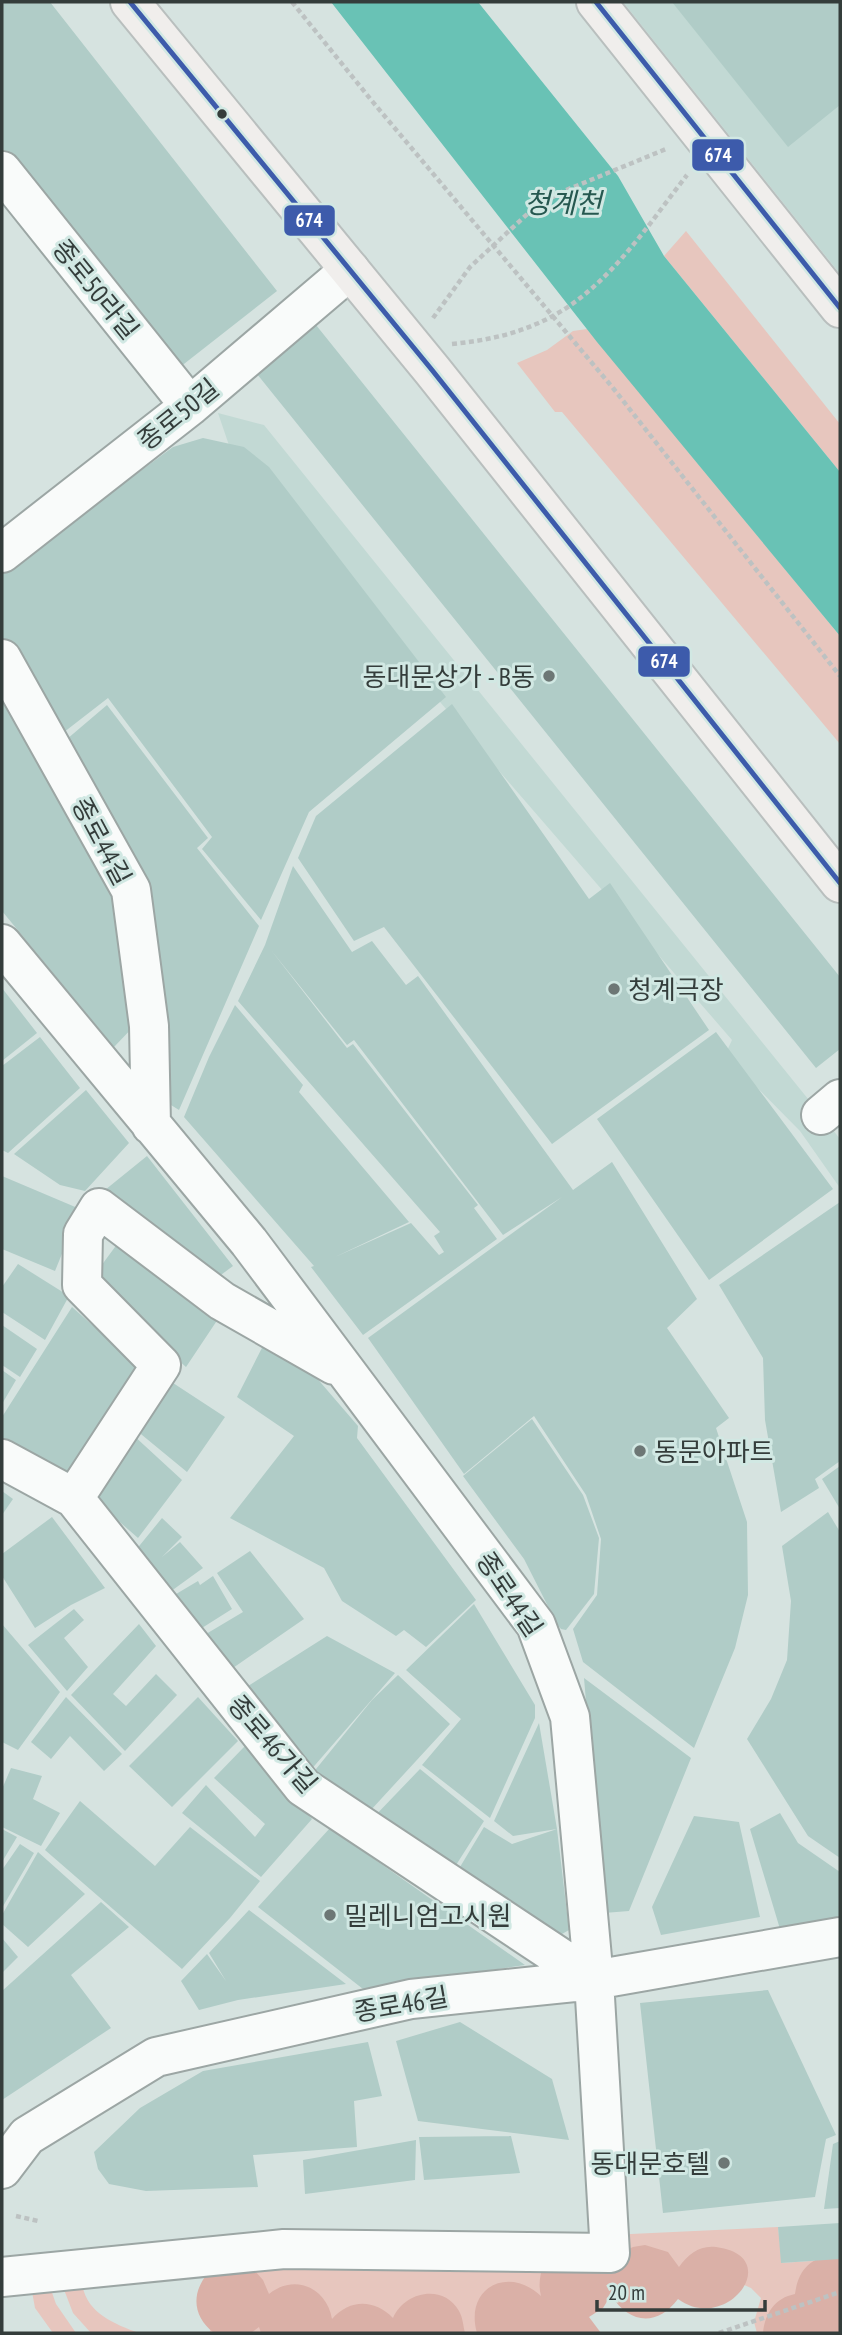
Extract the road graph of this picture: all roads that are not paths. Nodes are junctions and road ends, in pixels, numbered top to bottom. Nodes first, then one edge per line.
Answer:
1 (130, 2) edge
2 (596, 2) edge
3 (2, 171) edge
4 (350, 270) junction
5 (840, 308) edge
6 (190, 406) junction
7 (2, 552) edge
8 (2, 659) edge
9 (840, 883) edge
10 (2, 944) edge
11 (151, 1125) junction
12 (347, 1373) junction
13 (2, 1459) edge
14 (74, 1498) junction
15 (840, 1937) edge
16 (594, 1980) junction
17 (2, 2169) edge
18 (2, 2277) edge

1 - 4 main road
2 - 5 main road
3 - 6 street, 종로50라길
4 - 6 street, 종로50길
4 - 9 main road
6 - 7 street, 종로50길
8 - 11 street, 종로44길
10 - 11 street, 종로44길
11 - 12 street, 종로44길
12 - 14 street
12 - 16 street, 종로44길
13 - 14 street, 종로46가길
14 - 16 street, 종로46가길
15 - 16 street, 종로46길
16 - 17 street, 종로46길
16 - 18 street, 종로44길

